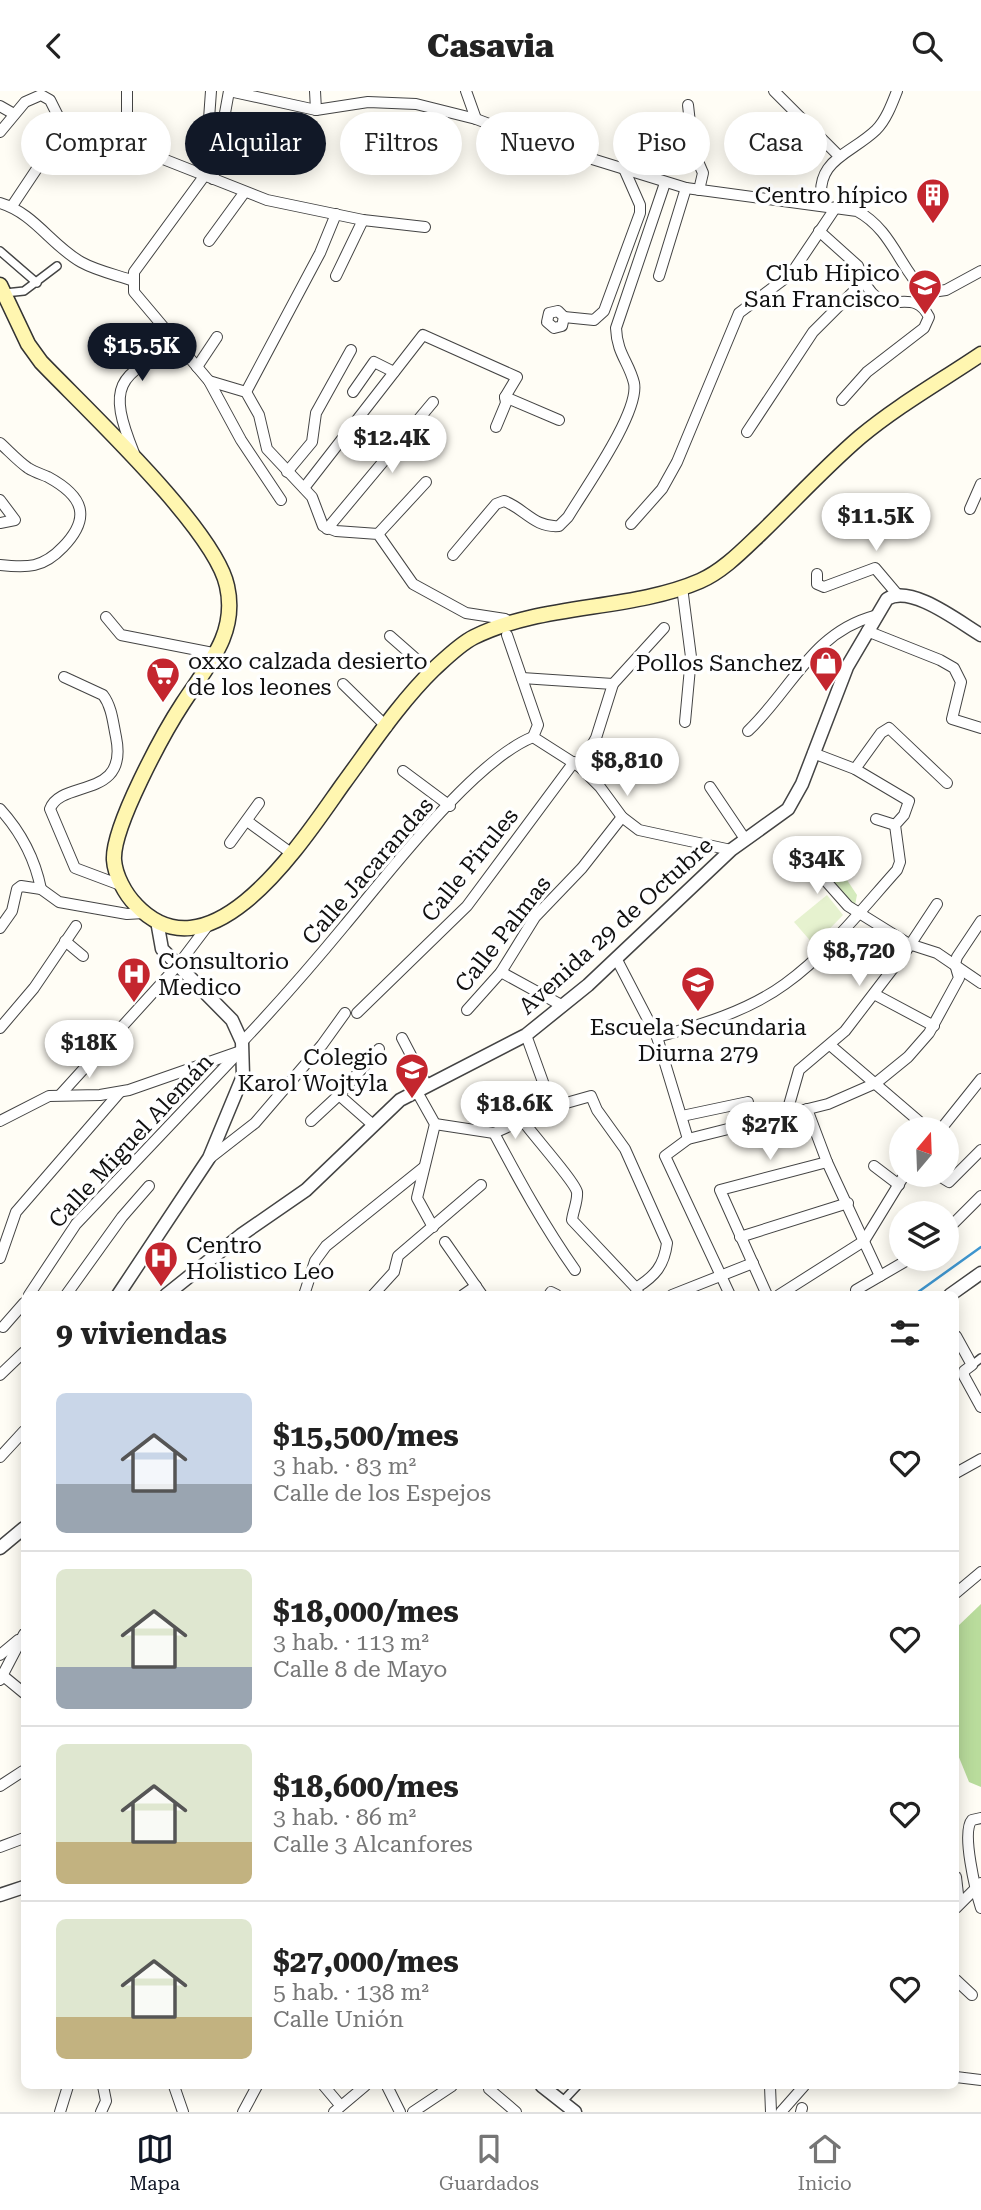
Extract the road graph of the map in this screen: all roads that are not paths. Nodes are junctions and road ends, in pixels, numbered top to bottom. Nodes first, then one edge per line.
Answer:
1 (127, 91) edge
2 (211, 91) edge
3 (229, 91) edge
4 (314, 91) edge
5 (466, 91) edge
6 (774, 91) edge
7 (897, 91) edge
8 (688, 105) dead end
9 (0, 106) edge
10 (316, 110) junction
11 (56, 112) edge
12 (127, 112) edge
13 (14, 114) junction
14 (476, 116) edge
15 (476, 119) edge
16 (0, 132) edge
17 (838, 155) junction
18 (171, 162) edge
19 (33, 175) edge
20 (627, 175) edge
21 (640, 175) edge
22 (209, 177) junction
23 (665, 183) junction
24 (687, 188) junction
25 (699, 190) junction
26 (244, 193) junction
27 (0, 204) edge
28 (822, 205) junction
29 (12, 206) junction
30 (836, 207) junction
31 (336, 214) junction
32 (363, 220) junction
33 (425, 227) dead end
34 (819, 231) junction
35 (209, 241) dead end
36 (0, 251) edge
37 (57, 266) dead end
38 (981, 271) edge
39 (336, 276) dead end
40 (659, 276) dead end
41 (134, 281) junction
42 (864, 281) junction
43 (37, 283) junction
44 (2, 289) edge
45 (564, 317) dead end
46 (218, 337) dead end
47 (180, 345) junction
48 (351, 350) dead end
49 (981, 354) edge
50 (197, 367) junction
51 (394, 372) junction
52 (209, 381) junction
53 (246, 392) junction
54 (353, 392) dead end
55 (505, 397) junction
56 (842, 400) dead end
57 (433, 402) dead end
58 (559, 420) dead end
59 (496, 427) dead end
60 (747, 432) dead end
61 (0, 443) edge
62 (139, 464) junction
63 (287, 472) junction
64 (426, 482) dead end
65 (981, 484) edge
66 (304, 488) junction
67 (0, 500) edge
68 (281, 500) dead end
69 (970, 509) dead end
70 (0, 523) edge
71 (631, 524) dead end
72 (327, 529) junction
73 (378, 534) junction
74 (453, 555) dead end
75 (0, 565) edge
76 (817, 574) dead end
77 (682, 587) junction
78 (897, 594) junction
79 (874, 616) junction
80 (106, 617) dead end
81 (664, 628) dead end
82 (510, 629) junction
83 (867, 631) junction
84 (981, 635) edge
85 (390, 636) dead end
86 (218, 654) junction
87 (431, 672) junction
88 (64, 677) dead end
89 (522, 678) junction
90 (343, 684) dead end
91 (613, 684) junction
92 (685, 722) dead end
93 (387, 727) junction
94 (981, 728) edge
95 (748, 731) dead end
96 (533, 737) junction
97 (813, 753) junction
98 (577, 765) junction
99 (855, 769) junction
100 (403, 771) dead end
101 (947, 783) dead end
102 (710, 787) dead end
103 (259, 803) dead end
104 (450, 806) junction
105 (0, 809) edge
106 (622, 817) junction
107 (876, 820) dead end
108 (247, 821) junction
109 (895, 825) junction
110 (745, 839) junction
111 (230, 843) dead end
112 (731, 850) junction
113 (800, 852) dead end
114 (291, 853) junction
115 (123, 885) junction
116 (41, 888) junction
117 (937, 904) dead end
118 (858, 912) junction
119 (144, 913) junction
120 (157, 921) junction
121 (981, 921) edge
122 (209, 924) junction
123 (75, 926) dead end
124 (0, 928) edge
125 (65, 941) junction
126 (909, 944) junction
127 (83, 956) dead end
128 (615, 958) junction
129 (955, 964) junction
130 (178, 965) junction
131 (501, 972) junction
132 (981, 983) edge
133 (874, 994) junction
134 (563, 1006) junction
135 (467, 1010) dead end
136 (345, 1013) dead end
137 (357, 1013) dead end
138 (934, 1026) junction
139 (0, 1028) edge
140 (526, 1035) junction
141 (402, 1038) dead end
142 (657, 1038) junction
143 (830, 1045) junction
144 (242, 1046) junction
145 (379, 1049) dead end
146 (981, 1079) edge
147 (876, 1083) junction
148 (421, 1087) junction
149 (121, 1091) junction
150 (60, 1095) junction
151 (339, 1095) junction
152 (748, 1102) dead end
153 (552, 1107) junction
154 (807, 1109) junction
155 (787, 1112) junction
156 (682, 1116) junction
157 (914, 1117) edge
158 (951, 1117) edge
159 (0, 1121) edge
160 (311, 1121) dead end
161 (523, 1121) junction
162 (372, 1124) junction
163 (435, 1124) junction
164 (494, 1133) junction
165 (688, 1139) junction
166 (981, 1150) edge
167 (209, 1158) junction
168 (827, 1162) junction
169 (874, 1166) dead end
170 (423, 1168) junction
171 (959, 1172) edge
172 (889, 1177) edge
173 (481, 1185) dead end
174 (149, 1187) dead end
175 (898, 1187) edge
176 (981, 1196) edge
177 (848, 1203) junction
178 (959, 1218) edge
179 (433, 1227) junction
180 (740, 1237) junction
181 (864, 1241) junction
182 (445, 1243) dead end
183 (0, 1258) edge
184 (753, 1263) junction
185 (575, 1270) dead end
186 (889, 1271) edge
187 (981, 1273) edge
188 (720, 1274) junction
189 (880, 1276) junction
190 (476, 1286) junction
191 (856, 1290) dead end
192 (32, 1291) edge
193 (69, 1291) edge
194 (121, 1291) edge
195 (171, 1291) edge
196 (305, 1291) edge
197 (377, 1291) edge
198 (469, 1291) edge
199 (479, 1291) edge
200 (637, 1291) edge
201 (681, 1291) edge
202 (728, 1291) edge
203 (765, 1291) edge
204 (785, 1291) edge
205 (956, 1291) edge
206 (21, 1307) edge
207 (3, 1328) dead end
208 (959, 1341) edge
209 (21, 1356) edge
210 (981, 1358) edge
211 (972, 1365) junction
212 (0, 1375) edge
213 (981, 1407) edge
214 (21, 1434) edge
215 (0, 1457) edge
216 (981, 1459) edge
217 (959, 1471) edge
218 (21, 1530) edge
219 (0, 1548) edge
220 (981, 1572) edge
221 (959, 1590) edge
222 (21, 1638) edge
223 (21, 1640) edge
224 (0, 1655) edge
225 (1, 1677) edge
226 (21, 1691) edge
227 (21, 1773) edge
228 (0, 1786) edge
229 (981, 1818) edge
230 (21, 1839) edge
231 (0, 1847) edge
232 (978, 1886) edge
233 (21, 1888) edge
234 (0, 1895) edge
235 (959, 1904) edge
236 (981, 1908) edge
237 (959, 1983) edge
238 (972, 1996) dead end
239 (959, 2077) edge
240 (981, 2080) edge
241 (67, 2089) edge
242 (104, 2089) edge
243 (175, 2089) edge
244 (255, 2089) edge
245 (326, 2089) edge
246 (361, 2089) edge
247 (388, 2089) edge
248 (448, 2089) edge
249 (489, 2089) dead end
250 (545, 2089) edge
251 (574, 2089) edge
252 (770, 2089) edge
253 (801, 2089) edge
254 (561, 2103) junction
255 (337, 2109) edge
256 (60, 2112) edge
257 (102, 2112) edge
258 (183, 2112) edge
259 (243, 2112) edge
260 (400, 2112) edge
261 (413, 2112) edge
262 (516, 2112) edge
263 (575, 2112) edge
264 (771, 2112) edge
265 (780, 2112) edge

1 - 12 street
2 - 22 street
3 - 10 street
3 - 22 street
4 - 10 street
5 - 14 street
6 - 17 street
7 - 17 street
8 - 25 street
9 - 13 street
10 - 15 street
11 - 13 street
13 - 16 street
17 - 28 street
18 - 22 street
19 - 29 street
20 - 45 street
21 - 23 street
22 - 26 street
22 - 41 street
23 - 24 street
23 - 74 street
24 - 25 street
24 - 40 street
25 - 28 street
26 - 31 street
26 - 35 street
27 - 29 street
28 - 30 street
29 - 41 street
30 - 34 street
30 - 38 street
31 - 32 street
31 - 53 street
32 - 33 street
32 - 39 street
34 - 42 street
34 - 71 street
36 - 43 street
37 - 43 street
41 - 47 street
42 - 56 street
42 - 60 street
43 - 44 street
44 - 62 main road
46 - 50 street
47 - 50 street
47 - 62 street
48 - 63 street
49 - 77 main road
50 - 52 street
51 - 54 street
51 - 55 street
51 - 66 street
52 - 53 street
52 - 68 street
53 - 63 street
55 - 58 street
55 - 59 street
57 - 72 street
61 - 75 street
62 - 86 main road
63 - 66 street
64 - 73 street
65 - 69 street
66 - 72 street
67 - 70 street
72 - 73 street
73 - 82 street
76 - 78 street
77 - 82 main road
77 - 92 street
78 - 79 street, Avenida 29 de Octubre
78 - 84 street
79 - 83 street, Avenida 29 de Octubre
79 - 95 street
80 - 86 street
81 - 91 street
82 - 87 main road
82 - 89 street
83 - 94 street
83 - 97 street, Avenida 29 de Octubre
85 - 87 street
86 - 115 main road
87 - 93 main road
88 - 115 street
89 - 91 street
89 - 96 street
90 - 93 street
91 - 98 street, Calle Pirules
93 - 114 main road
96 - 98 street
96 - 104 street, Calle Jacarandas
97 - 99 street
97 - 110 street, Avenida 29 de Octubre
98 - 106 street
98 - 137 street, Calle Pirules
99 - 101 street
99 - 109 street
100 - 104 street
102 - 110 street
103 - 108 street
104 - 144 street, Calle Jacarandas
105 - 116 street
106 - 112 street
106 - 131 street, Calle Palmas
107 - 109 street
108 - 111 street
108 - 114 street
109 - 118 street
110 - 112 street, Avenida 29 de Octubre
112 - 128 street, Avenida 29 de Octubre
113 - 118 street
114 - 122 main road
115 - 119 main road
116 - 119 street
116 - 124 street
117 - 126 street
118 - 126 street
118 - 142 street
119 - 120 main road
120 - 122 main road
120 - 130 street
121 - 129 street
122 - 130 street
123 - 125 street
125 - 127 street
125 - 139 street
126 - 129 street
126 - 133 street
128 - 134 street, Avenida 29 de Octubre
128 - 142 street
129 - 132 street
129 - 138 street
130 - 144 street
130 - 150 street
131 - 134 street
131 - 135 street, Calle Palmas
133 - 138 street
133 - 143 street
134 - 140 street, Avenida 29 de Octubre
136 - 167 street
138 - 147 street
140 - 148 street, Avenida 29 de Octubre
140 - 153 street
141 - 148 street
142 - 156 street
143 - 147 street
143 - 155 street
144 - 149 street
144 - 167 street
144 - 192 street, Calle Miguel Alemán
145 - 151 street
146 - 158 street
147 - 154 street
147 - 157 street
148 - 162 street, Avenida 29 de Octubre
148 - 163 street
149 - 150 street
149 - 183 street
150 - 159 street
151 - 160 street
151 - 162 street
152 - 156 street
153 - 161 street
153 - 200 street
154 - 155 street
154 - 168 street
155 - 165 street
156 - 165 street
161 - 164 street
161 - 200 street
162 - 195 street, Avenida 29 de Octubre
163 - 164 street
163 - 170 street
164 - 185 street
165 - 188 street
166 - 171 street
167 - 194 street
168 - 177 street
168 - 180 street
169 - 172 street
170 - 179 street
170 - 196 street
173 - 179 street
174 - 193 street
175 - 181 street
176 - 178 street
177 - 180 street
177 - 181 street
179 - 197 street
180 - 184 street
181 - 189 street
181 - 204 street
182 - 190 street
184 - 188 street
184 - 203 street
186 - 189 street
187 - 205 street
188 - 201 street
188 - 202 street
189 - 191 street
190 - 198 street
190 - 199 street
206 - 207 street
208 - 211 street
209 - 212 street
210 - 211 street
211 - 213 street
214 - 215 street
216 - 217 street
218 - 219 street
220 - 221 street
222 - 224 street
223 - 225 street
225 - 226 street
227 - 228 street
229 - 232 street
230 - 231 street
232 - 235 street
232 - 236 street
233 - 234 street
237 - 238 street
239 - 240 street
241 - 256 street
242 - 257 street
243 - 258 street
244 - 259 street
245 - 255 street
246 - 255 street
247 - 260 street
248 - 261 street
249 - 262 street
250 - 254 street
251 - 254 street
252 - 264 street
253 - 265 street
254 - 263 street

